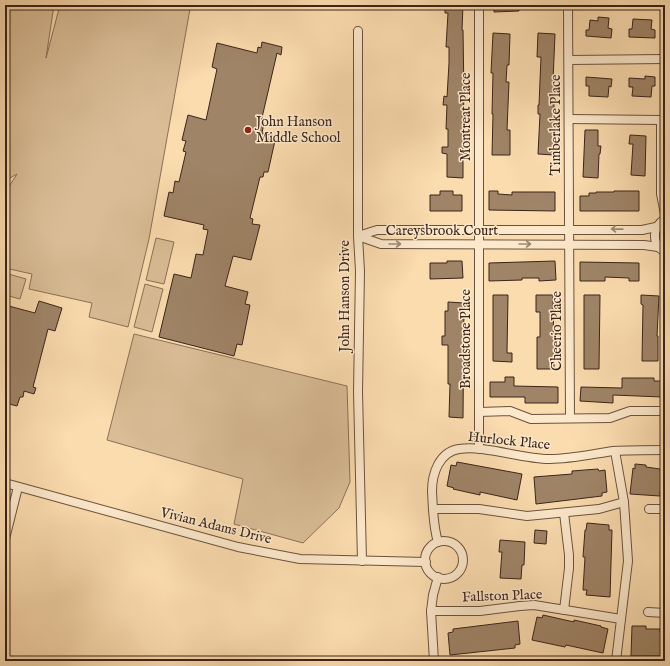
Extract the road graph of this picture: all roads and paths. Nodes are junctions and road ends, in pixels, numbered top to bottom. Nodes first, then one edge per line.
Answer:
1 (479, 5) edge
2 (568, 5) edge
3 (358, 31) dead end
4 (665, 59) edge
5 (569, 60) junction
6 (569, 119) junction
7 (665, 214) edge
8 (665, 219) edge
9 (656, 227) junction
10 (570, 229) junction
11 (479, 230) junction
12 (358, 236) junction
13 (479, 244) junction
14 (570, 244) junction
15 (662, 250) edge
16 (665, 411) edge
17 (480, 412) junction
18 (570, 418) junction
19 (479, 448) junction
20 (665, 450) edge
21 (615, 451) junction
22 (5, 483) edge
23 (18, 487) junction
24 (624, 502) junction
25 (433, 509) junction
26 (649, 509) dead end
27 (665, 509) edge
28 (564, 513) junction
29 (5, 538) edge
30 (438, 542) junction
31 (362, 561) junction
32 (426, 562) junction
33 (438, 577) junction
34 (564, 610) junction
35 (431, 611) junction
36 (648, 612) dead end
37 (665, 612) edge
38 (621, 619) junction
39 (434, 661) edge
40 (616, 661) edge

1 - 11 street, Montreat Place
2 - 5 street, Timberlake Place
3 - 12 street, John Hanson Drive
4 - 5 street
5 - 6 street, Timberlake Place
6 - 7 street
6 - 10 street, Timberlake Place
8 - 9 street
9 -> 10 street, Careysbrook Court
9 - 15 street
10 - 11 street, Careysbrook Court
10 - 14 street, Timberlake Place
11 - 12 street, Careysbrook Court
11 - 13 street, Broadstone Place
12 -> 13 street, Careysbrook Court
12 - 31 street, John Hanson Drive
13 -> 14 street, Careysbrook Court
13 - 17 street, Broadstone Place
14 - 15 street, Careysbrook Court
14 - 18 street, Cheerio Place
16 - 18 street
17 - 18 street
17 - 19 street, Broadstone Place
19 - 21 street, Hurlock Place
19 - 25 street, Hurlock Place
20 - 21 street, Hurlock Place
21 - 24 street
22 - 23 street, Vivian Adams Drive
23 - 29 street
23 - 31 street, Vivian Adams Drive
24 - 28 street
24 - 38 street
25 - 28 street
25 - 30 street, Hurlock Place
26 - 27 street
28 - 34 street
30 - 32 street
30 - 33 street
31 - 32 street, Vivian Adams Drive
32 - 33 street
33 - 35 street
34 - 35 street, Fallston Place
34 - 38 street, Fallston Place
35 - 39 street
36 - 37 street
38 - 40 street

